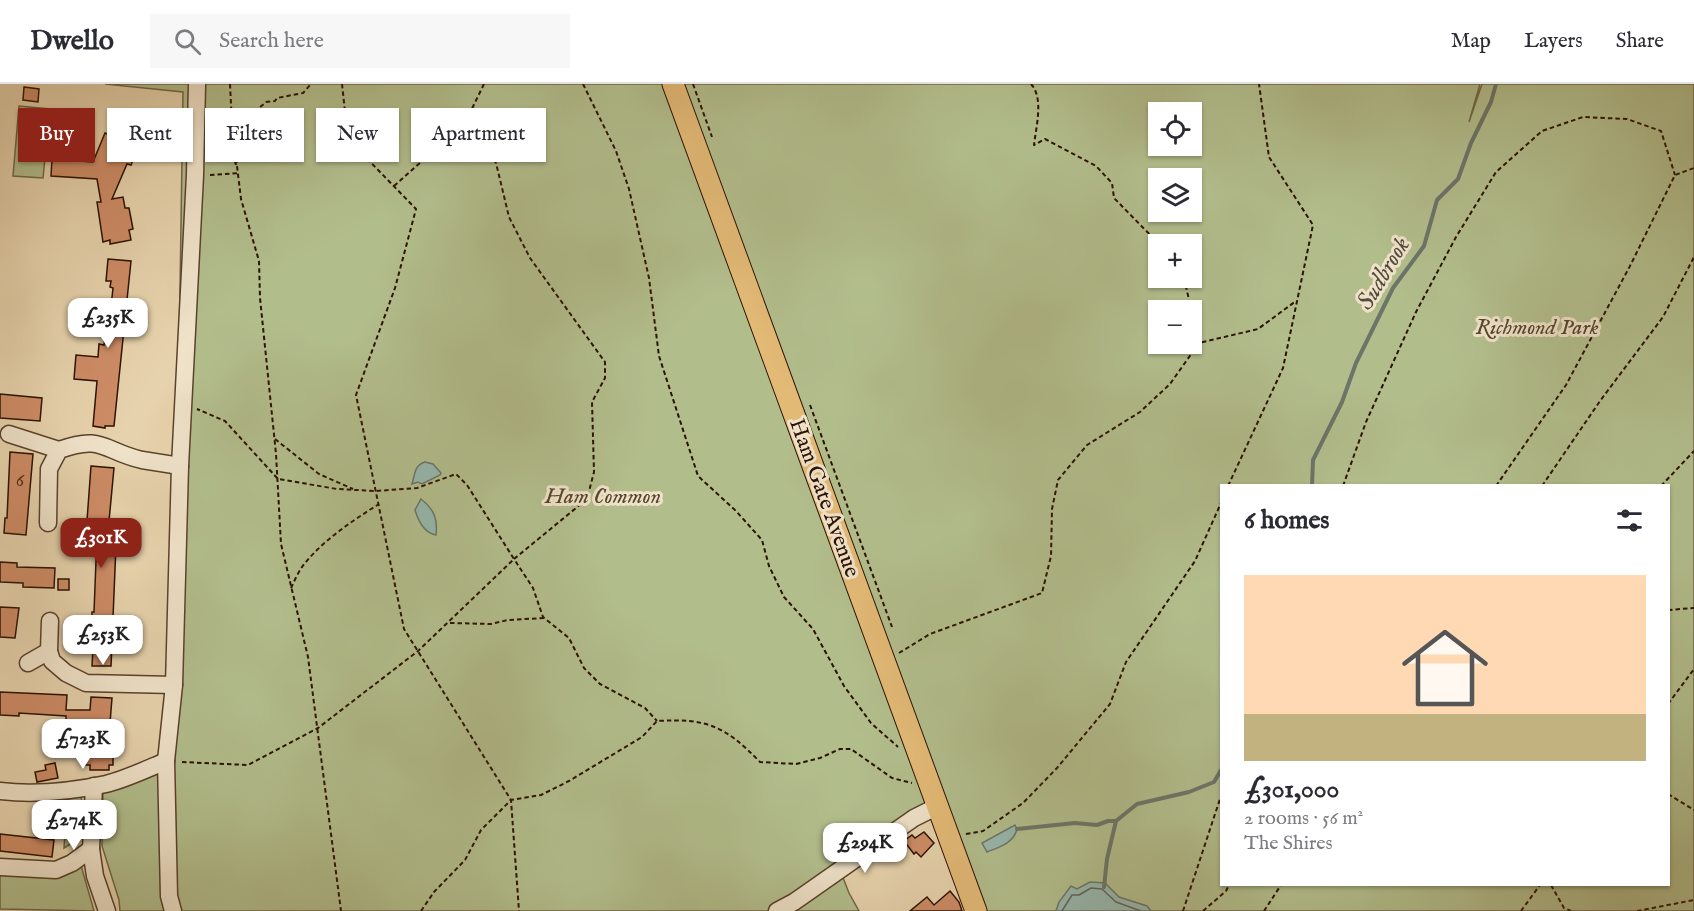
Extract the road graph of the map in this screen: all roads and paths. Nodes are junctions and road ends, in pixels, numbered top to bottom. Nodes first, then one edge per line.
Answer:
1 (197, 84) edge
2 (230, 84) edge
3 (311, 84) edge
4 (342, 84) edge
5 (484, 84) edge
6 (584, 84) edge
7 (673, 84) edge
8 (1031, 84) edge
9 (1259, 84) edge
10 (232, 108) edge
11 (260, 108) edge
12 (472, 108) edge
13 (237, 162) edge
14 (421, 162) edge
15 (495, 162) edge
16 (1694, 168) edge
17 (239, 174) junction
18 (195, 175) junction
19 (1675, 175) junction
20 (394, 186) junction
21 (1149, 234) edge
22 (1694, 257) edge
23 (1296, 301) junction
24 (1202, 342) edge
25 (1191, 354) edge
26 (184, 403) junction
27 (9, 434) dead end
28 (275, 439) junction
29 (59, 450) junction
30 (1694, 451) edge
31 (180, 466) junction
32 (278, 479) junction
33 (1229, 484) edge
34 (1344, 484) edge
35 (1497, 484) edge
36 (1543, 484) edge
37 (1663, 484) edge
38 (355, 490) junction
39 (376, 491) junction
40 (379, 504) junction
41 (1220, 505) edge
42 (48, 523) dead end
43 (514, 559) junction
44 (291, 588) junction
45 (1694, 608) edge
46 (1670, 610) edge
47 (545, 618) junction
48 (50, 621) dead end
49 (448, 622) junction
50 (49, 651) junction
51 (418, 651) junction
52 (896, 654) dead end
53 (28, 663) dead end
54 (1694, 669) edge
55 (174, 685) junction
56 (1670, 701) edge
57 (657, 721) junction
58 (318, 728) junction
59 (897, 747) dead end
60 (166, 761) junction
61 (94, 786) junction
62 (0, 791) edge
63 (1670, 795) edge
64 (935, 797) junction
65 (1220, 799) edge
66 (511, 800) junction
67 (1694, 810) edge
68 (960, 835) dead end
69 (91, 849) junction
70 (0, 867) edge
71 (1228, 886) edge
72 (1280, 886) edge
73 (1539, 886) edge
74 (1552, 886) edge
75 (1694, 900) edge
76 (106, 911) edge
77 (173, 911) edge
78 (341, 911) edge
79 (421, 911) edge
80 (519, 911) edge
81 (777, 911) edge
82 (976, 911) edge
83 (1183, 911) edge
84 (1203, 911) edge
85 (1264, 911) edge
86 (1521, 911) edge
87 (1571, 911) edge
88 (1637, 911) edge

1 - 18 street
2 - 10 path
3 - 11 path
4 - 20 path
5 - 12 path
6 - 59 path
7 - 64 main road, Ham Gate Avenue
8 - 21 path
9 - 23 path
13 - 17 path
14 - 20 path
15 - 43 path
16 - 19 path
17 - 18 path
17 - 28 path
18 - 26 street
19 - 34 path
19 - 35 path
20 - 39 path
22 - 36 path
23 - 24 path
23 - 33 path
25 - 52 path
26 - 31 street
26 - 32 path
27 - 29 street
28 - 32 path
28 - 38 path
29 - 31 street
29 - 42 street
30 - 37 path
31 - 55 street
32 - 38 path
32 - 44 path
38 - 39 path
39 - 40 path
39 - 43 path
40 - 44 path
40 - 51 path
41 - 68 path
43 - 47 path
43 - 49 path
44 - 58 path
45 - 46 path
47 - 49 path
47 - 57 path
48 - 50 street
49 - 51 path
50 - 53 street
50 - 55 street
51 - 58 path
51 - 66 path
54 - 56 path
55 - 60 street
57 - 64 path
57 - 66 path
58 - 60 path
58 - 78 path
60 - 61 street
60 - 77 street
61 - 62 street
61 - 69 street
63 - 67 path
64 - 81 street
64 - 82 main road, Ham Gate Avenue
65 - 83 path
66 - 79 path
66 - 80 path
69 - 70 street
69 - 76 street
71 - 84 path
72 - 85 path
73 - 86 path
74 - 87 path
75 - 88 path

